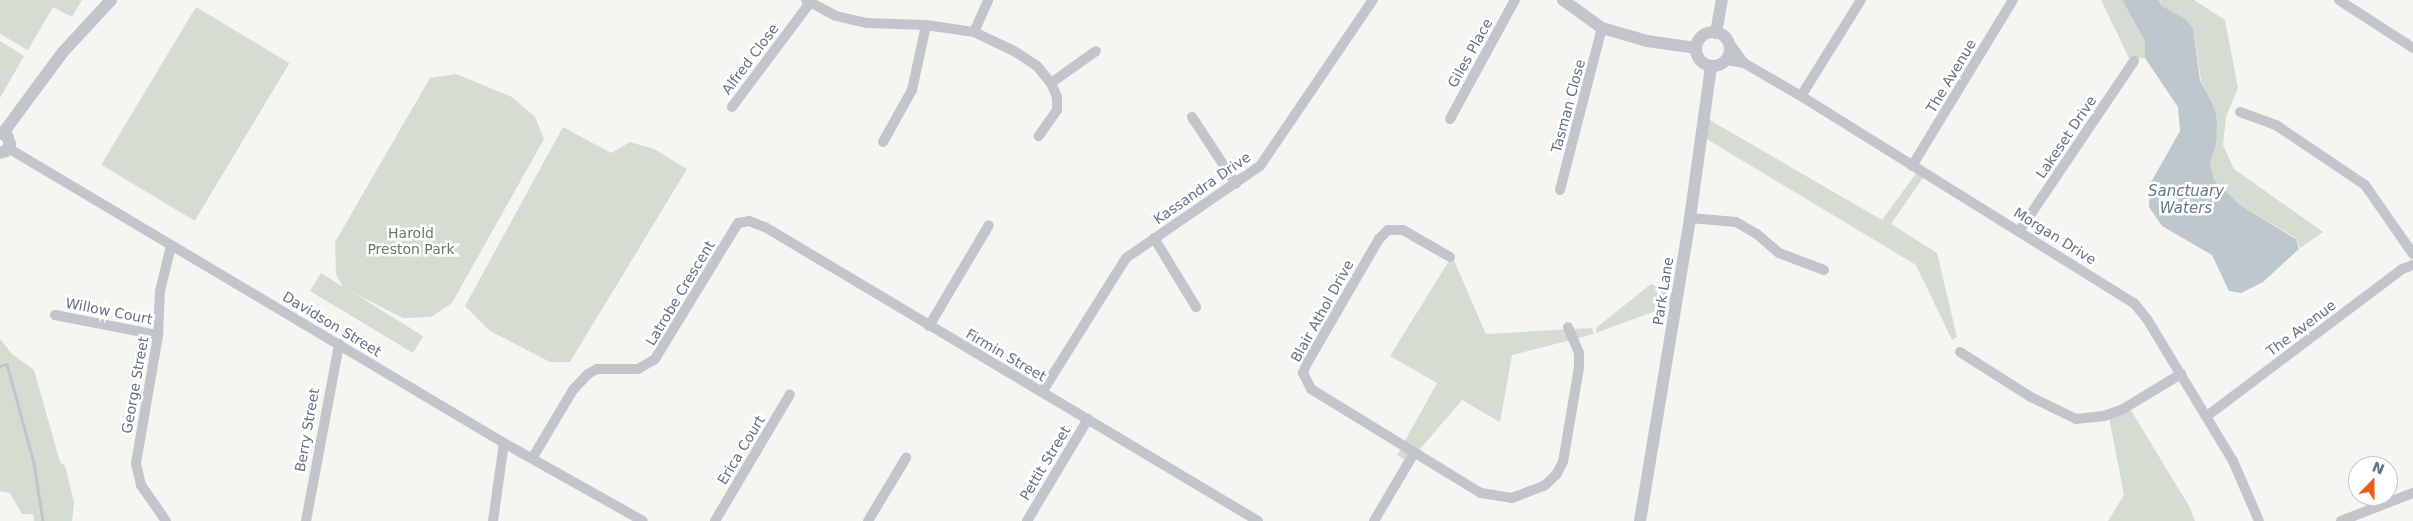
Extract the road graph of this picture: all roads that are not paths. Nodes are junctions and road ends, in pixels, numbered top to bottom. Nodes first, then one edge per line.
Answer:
1 (111, 0) edge
2 (988, 0) edge
3 (1373, 0) edge
4 (1515, 0) edge
5 (1563, 0) edge
6 (1722, 0) edge
7 (1861, 0) edge
8 (2014, 0) edge
9 (2339, 0) edge
10 (807, 2) edge
11 (822, 4) edge
12 (926, 25) junction
13 (1602, 28) junction
14 (974, 32) junction
15 (1716, 33) junction
16 (1729, 43) junction
17 (1696, 48) junction
18 (2413, 48) edge
19 (1096, 51) dead end
20 (1727, 60) junction
21 (2134, 60) dead end
22 (1744, 63) junction
23 (1711, 66) junction
24 (1051, 83) junction
25 (1801, 96) junction
26 (732, 107) dead end
27 (2240, 112) dead end
28 (1192, 117) dead end
29 (1450, 119) dead end
30 (2, 133) edge
31 (1039, 136) dead end
32 (883, 142) dead end
33 (4, 151) edge
34 (1912, 166) junction
35 (1236, 184) junction
36 (1560, 190) dead end
37 (1690, 218) junction
38 (738, 223) joint
39 (989, 225) dead end
40 (2020, 230) junction
41 (1154, 238) junction
42 (171, 246) junction
43 (2413, 254) edge
44 (1450, 256) dead end
45 (2413, 265) edge
46 (1824, 270) dead end
47 (1196, 307) dead end
48 (55, 315) dead end
49 (929, 326) junction
50 (1568, 327) dead end
51 (158, 335) junction
52 (339, 344) junction
53 (1960, 352) dead end
54 (2181, 374) junction
55 (1042, 392) junction
56 (790, 394) dead end
57 (2207, 416) junction
58 (1088, 419) junction
59 (504, 443) junction
60 (1414, 453) junction
61 (533, 457) junction
62 (906, 458) dead end
63 (2413, 493) edge
64 (166, 521) edge
65 (306, 521) edge
66 (492, 521) edge
67 (643, 521) edge
68 (715, 521) edge
69 (868, 521) edge
70 (1027, 521) edge
71 (1258, 521) edge
72 (1374, 521) edge
73 (1640, 521) edge
74 (2259, 521) edge
75 (2341, 521) edge

1 - 30 street
2 - 14 street
3 - 35 street, Kassandra Drive
4 - 29 street, Giles Place
5 - 13 street
6 - 15 street
7 - 25 street
8 - 34 street, The Avenue
9 - 18 street
10 - 11 street
10 - 26 street, Alfred Close
11 - 12 street
12 - 14 street
12 - 32 street
13 - 17 street
13 - 36 street, Tasman Close
14 - 24 street
15 - 16 street
15 - 17 street
16 - 20 street
16 - 22 street, Morgan Drive
17 - 23 street
19 - 24 street
20 - 22 street, Morgan Drive
20 - 23 street
21 - 40 street, Lakeset Drive
22 - 25 street, Morgan Drive
23 - 37 street, Park Lane
24 - 31 street
25 - 34 street, Morgan Drive
27 - 43 street
28 - 35 street
30 - 33 street
33 - 42 street, Davidson Street
34 - 40 street, Morgan Drive
35 - 41 street, Kassandra Drive
37 - 46 street
37 - 73 street, Park Lane
38 - 49 street, Firmin Street
38 - 61 street, Latrobe Crescent
39 - 49 street
40 - 54 street, Morgan Drive
41 - 47 street
41 - 55 street, Kassandra Drive
42 - 51 street, George Street
42 - 52 street, Davidson Street
44 - 60 street, Blair Athol Drive
45 - 57 street, The Avenue
48 - 51 street, Willow Court
49 - 55 street, Firmin Street
50 - 60 street, Blair Athol Drive
51 - 64 street, George Street
52 - 59 street, Davidson Street
52 - 65 street, Berry Street
53 - 54 street
54 - 57 street, Morgan Drive
55 - 58 street, Firmin Street
56 - 68 street, Erica Court
57 - 74 street, Morgan Drive
58 - 70 street, Pettit Street
58 - 71 street, Firmin Street
59 - 61 street, Davidson Street
59 - 66 street
60 - 72 street
61 - 67 street, Davidson Street
62 - 69 street
63 - 75 street

